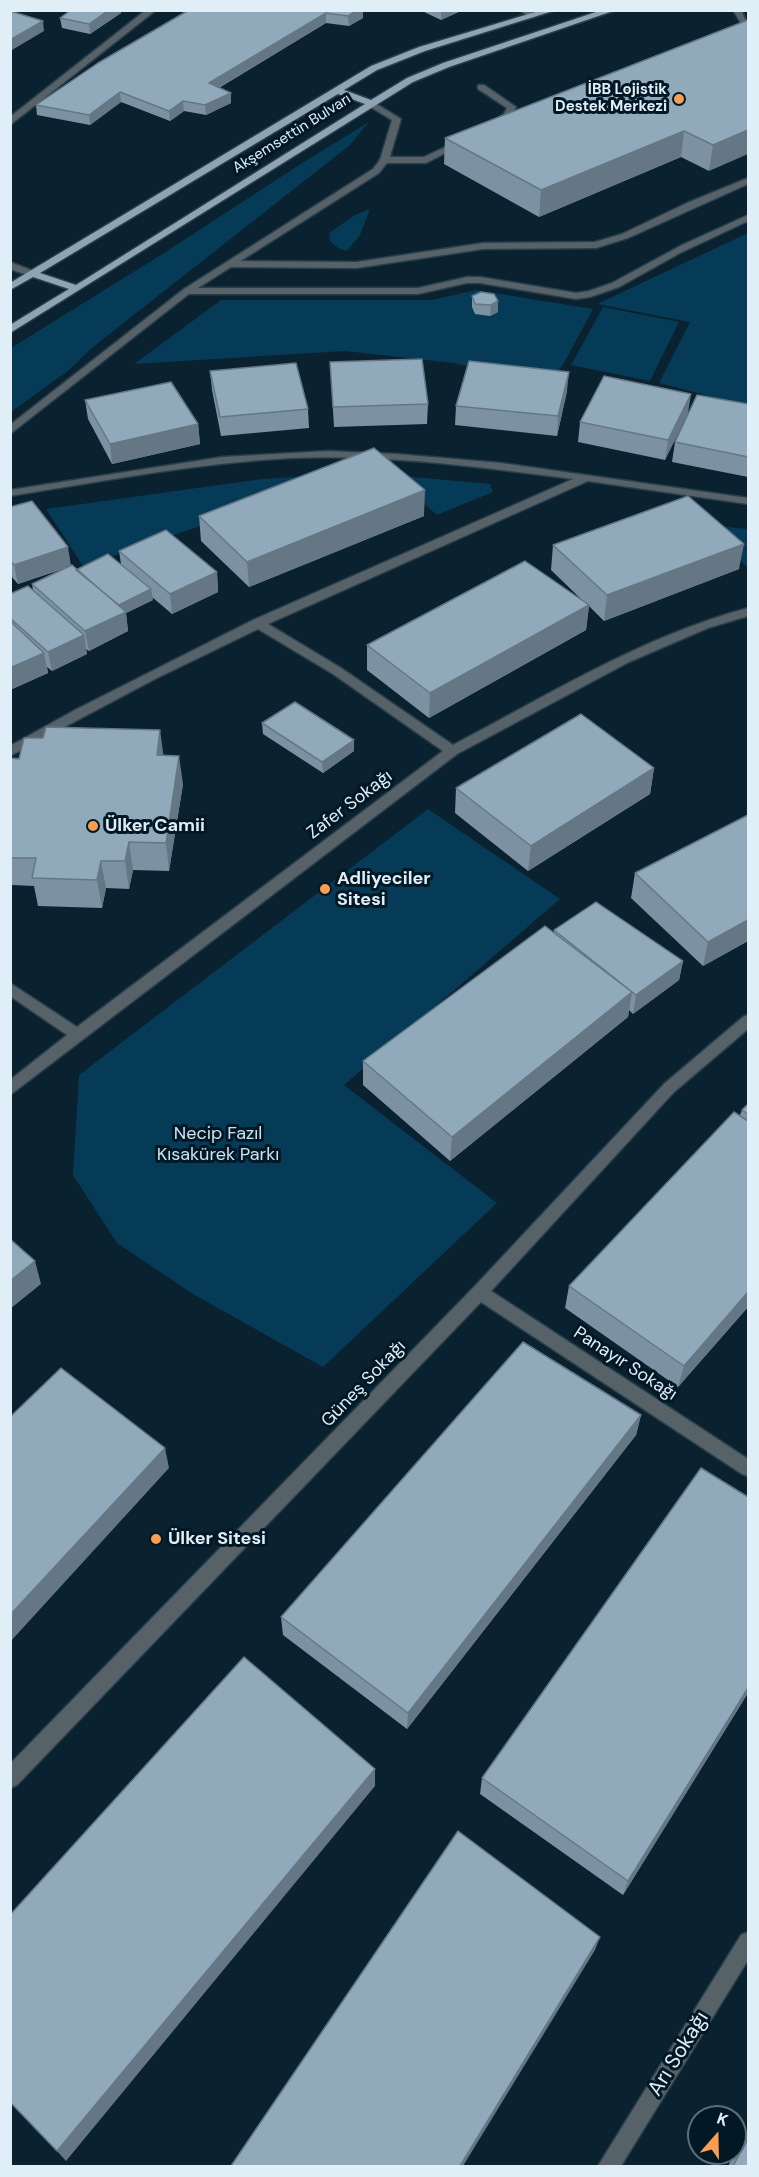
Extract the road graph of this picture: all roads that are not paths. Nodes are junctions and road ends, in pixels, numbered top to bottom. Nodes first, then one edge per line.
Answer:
1 (152, 10) edge
2 (524, 10) edge
3 (552, 10) edge
4 (612, 10) edge
5 (737, 10) edge
6 (533, 16) junction
7 (747, 23) edge
8 (736, 27) edge
9 (481, 87) dead end
10 (336, 90) junction
11 (370, 103) junction
12 (10, 122) edge
13 (484, 130) edge
14 (474, 136) edge
15 (384, 160) junction
16 (748, 182) edge
17 (748, 218) edge
18 (230, 264) junction
19 (10, 266) edge
20 (33, 274) junction
21 (10, 287) edge
22 (76, 288) junction
23 (187, 291) junction
24 (10, 330) edge
25 (10, 431) edge
26 (587, 477) junction
27 (10, 493) edge
28 (748, 501) edge
29 (748, 612) edge
30 (257, 623) junction
31 (452, 751) junction
32 (10, 752) edge
33 (10, 988) edge
34 (748, 1021) edge
35 (77, 1035) junction
36 (10, 1089) edge
37 (480, 1292) junction
38 (748, 1468) edge
39 (10, 1778) edge
40 (748, 1942) edge
41 (609, 2166) edge

1 - 12 street
2 - 6 street
3 - 6 main road, Akşemsettin Bulvarı
4 - 11 main road, Akşemsettin Bulvarı
5 - 7 street
6 - 10 main road, Akşemsettin Bulvarı
7 - 8 street
9 - 13 street
10 - 11 main road
10 - 20 main road, Akşemsettin Bulvarı
11 - 15 street
11 - 22 main road, Akşemsettin Bulvarı
14 - 15 street
15 - 18 street
16 - 18 street
17 - 23 street
18 - 23 street
19 - 20 street
20 - 21 main road, Akşemsettin Bulvarı
20 - 22 main road
22 - 24 main road, Akşemsettin Bulvarı
23 - 25 street
26 - 27 street
26 - 28 street
26 - 30 street
29 - 31 street, Zafer Sokağı
30 - 31 street
30 - 32 street
31 - 35 street, Zafer Sokağı
33 - 35 street
34 - 37 street, Güneş Sokağı
35 - 36 street, Zafer Sokağı
37 - 38 street, Panayır Sokağı
37 - 39 street, Güneş Sokağı
40 - 41 street, Arı Sokağı

